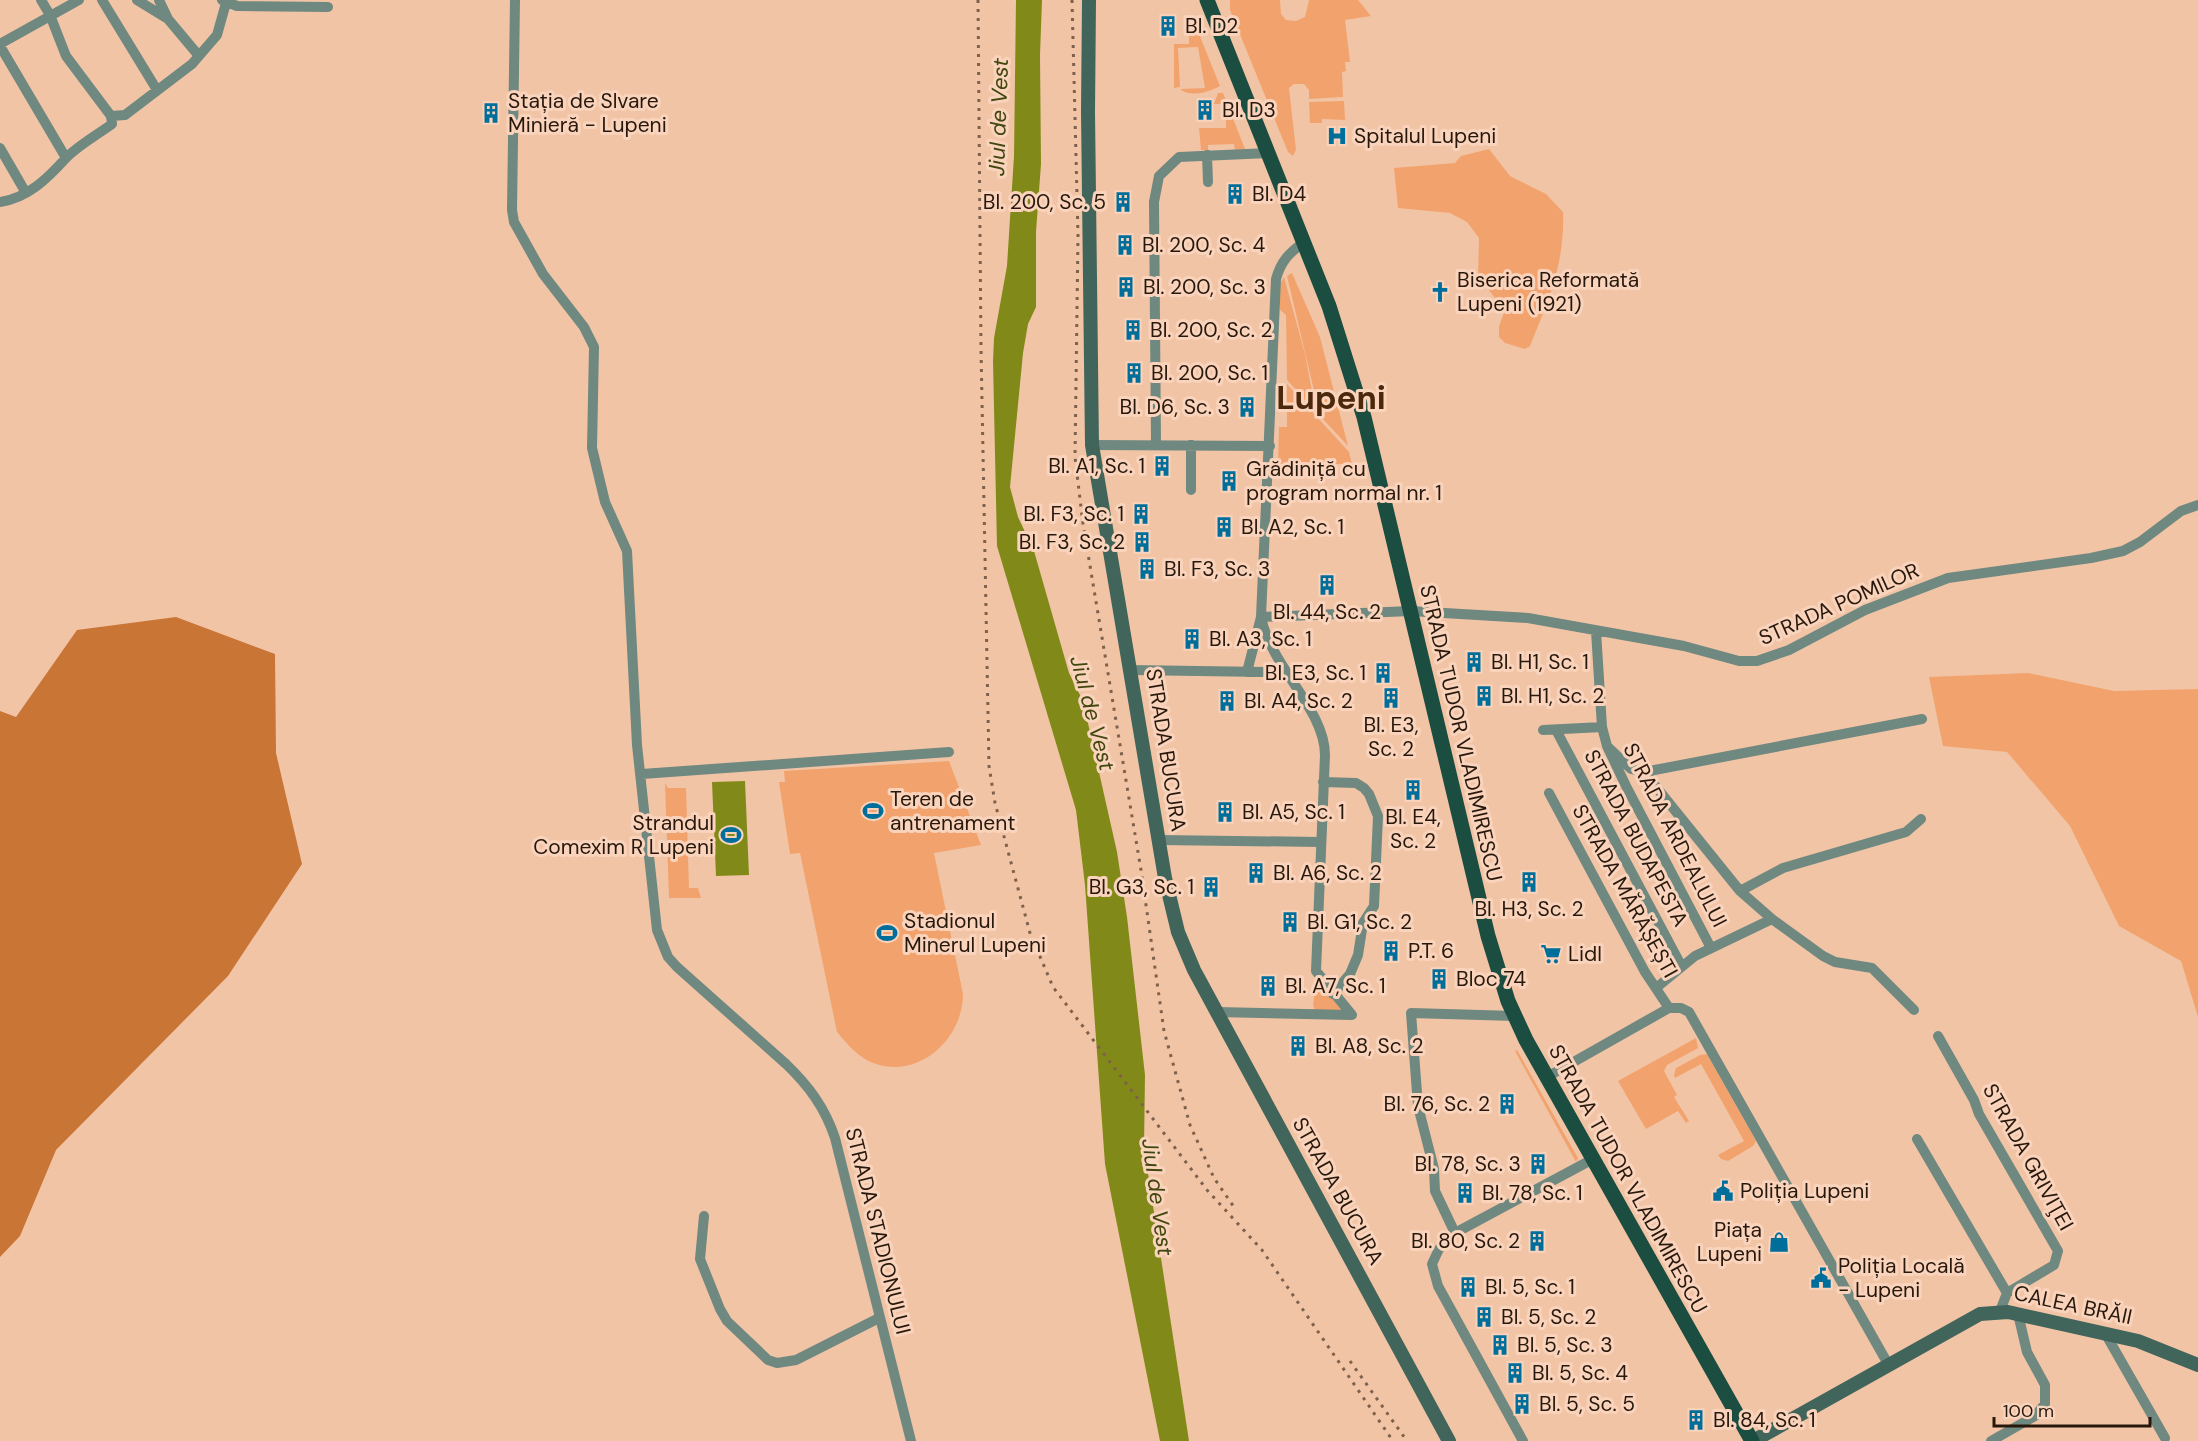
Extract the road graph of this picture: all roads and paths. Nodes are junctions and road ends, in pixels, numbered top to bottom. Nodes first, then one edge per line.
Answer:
1 (41, 0) edge
2 (79, 0) edge
3 (102, 0) edge
4 (137, 0) edge
5 (159, 0) edge
6 (515, 0) edge
7 (1089, 0) edge
8 (1207, 0) edge
9 (224, 2) edge
10 (272, 4) edge
11 (328, 7) dead end
12 (50, 15) junction
13 (168, 19) junction
14 (1, 41) edge
15 (200, 56) junction
16 (157, 90) junction
17 (111, 116) junction
18 (0, 148) edge
19 (1269, 153) junction
20 (1207, 155) junction
21 (66, 158) junction
22 (1208, 182) dead end
23 (26, 193) junction
24 (0, 202) edge
25 (1304, 242) junction
26 (1156, 444) junction
27 (1092, 445) junction
28 (1191, 445) junction
29 (1270, 446) junction
30 (1191, 490) dead end
31 (2198, 505) edge
32 (1411, 611) junction
33 (1261, 617) junction
34 (1596, 631) junction
35 (1131, 670) junction
36 (1247, 672) junction
37 (1287, 675) junction
38 (1923, 719) dead end
39 (1602, 728) junction
40 (1543, 730) dead end
41 (1556, 730) junction
42 (1607, 746) junction
43 (949, 752) dead end
44 (1644, 772) junction
45 (642, 774) junction
46 (1323, 782) junction
47 (1549, 793) dead end
48 (1922, 819) dead end
49 (1160, 840) junction
50 (1321, 842) junction
51 (1740, 891) junction
52 (1772, 918) junction
53 (1711, 948) junction
54 (1681, 965) junction
55 (1656, 988) junction
56 (1333, 994) junction
57 (1672, 1008) junction
58 (1914, 1010) dead end
59 (1216, 1012) junction
60 (1515, 1016) junction
61 (1938, 1036) dead end
62 (1547, 1077) junction
63 (1917, 1139) dead end
64 (1593, 1159) junction
65 (704, 1216) dead end
66 (1455, 1233) junction
67 (2007, 1293) junction
68 (2000, 1311) junction
69 (2018, 1314) junction
70 (879, 1317) junction
71 (2105, 1333) junction
72 (1888, 1364) junction
73 (2198, 1365) edge
74 (2164, 1438) dead end
75 (911, 1441) edge
76 (1449, 1441) edge
77 (1523, 1441) edge
78 (1753, 1441) edge
79 (1991, 1441) edge

1 - 12 street
2 - 12 street
3 - 16 street
4 - 13 street
5 - 13 street
6 - 45 street, STRADA STADIONULUI
7 - 27 main road, STRADA BUCURA
8 - 19 main road, STRADA TUDOR VLADIMIRESCU
9 - 10 street
9 - 15 street
10 - 11 street
12 - 14 street
12 - 17 street
13 - 15 street
14 - 21 street
15 - 16 street
16 - 17 street
17 - 21 street
18 - 23 street
19 - 20 street
19 - 25 main road, STRADA TUDOR VLADIMIRESCU
20 - 22 street
20 - 26 street
21 - 23 street
23 - 24 street
25 - 29 street
25 - 32 main road, STRADA TUDOR VLADIMIRESCU
26 - 27 street
26 - 28 street
27 - 35 main road, STRADA BUCURA
28 - 29 street
28 - 30 street
29 - 33 street
31 - 34 street, STRADA POMILOR
32 - 33 street, STRADA POMILOR
32 - 34 street, STRADA POMILOR
32 - 60 main road, STRADA TUDOR VLADIMIRESCU
33 - 36 street
33 - 37 street
34 - 39 street
35 - 36 street
35 - 49 main road, STRADA BUCURA
36 - 37 street
37 - 46 street
38 - 44 street
39 - 41 street, STRADA ARDEALULUI
39 - 42 street, STRADA ARDEALULUI
40 - 41 street, STRADA ARDEALULUI
41 - 54 street, STRADA BUDAPESTA
42 - 44 street
42 - 53 street, STRADA ARDEALULUI
43 - 45 street
44 - 51 street
45 - 70 street, STRADA STADIONULUI
46 - 50 street
46 - 56 street
47 - 55 street, STRADA MĂRĂȘEȘTI
48 - 51 street
49 - 50 street
49 - 59 main road, STRADA BUCURA
50 - 56 street
51 - 52 street
52 - 53 street, STRADA ARDEALULUI
52 - 58 street
53 - 54 street, STRADA ARDEALULUI
54 - 55 street, STRADA ARDEALULUI
55 - 57 street, STRADA MĂRĂȘEȘTI
56 - 59 street
57 - 62 street
57 - 72 street, STRADA MĂRĂȘEȘTI
59 - 76 main road, STRADA BUCURA
60 - 62 main road, STRADA TUDOR VLADIMIRESCU
60 - 66 street
61 - 67 street, STRADA GRIVIŢEI
62 - 64 main road, STRADA TUDOR VLADIMIRESCU
63 - 67 street
64 - 66 street
64 - 78 main road, STRADA TUDOR VLADIMIRESCU
65 - 70 street
66 - 77 street
67 - 68 street
68 - 69 main road, CALEA BRĂII
68 - 72 main road, CALEA BRĂII
69 - 71 main road, CALEA BRĂII
69 - 79 street
70 - 75 street, STRADA STADIONULUI
71 - 73 main road, CALEA BRĂII
71 - 74 street
72 - 78 main road, CALEA BRĂII

